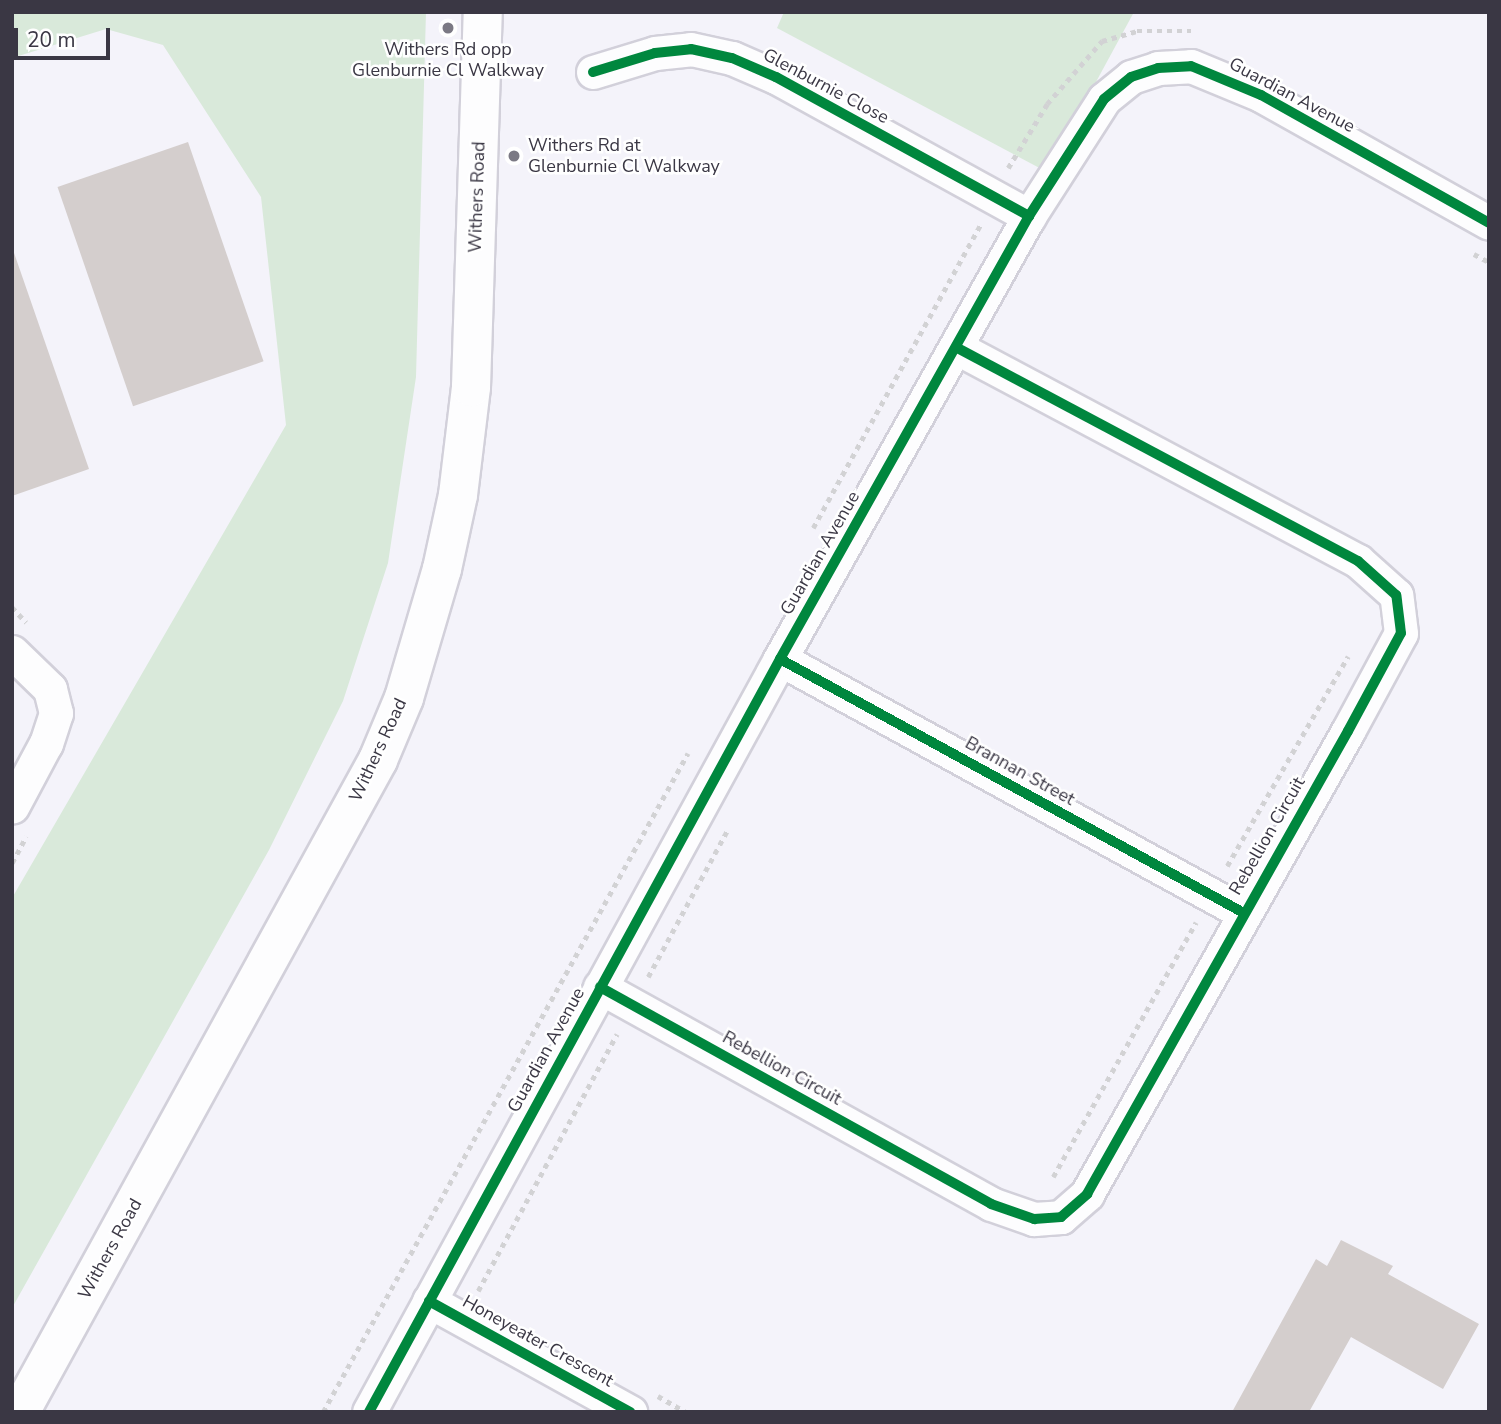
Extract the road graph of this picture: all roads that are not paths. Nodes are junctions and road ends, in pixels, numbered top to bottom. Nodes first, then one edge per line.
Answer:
1 (483, 12) edge
2 (593, 72) dead end
3 (1029, 216) junction
4 (1489, 223) edge
5 (957, 348) junction
6 (12, 652) edge
7 (780, 659) junction
8 (12, 807) edge
9 (1244, 913) junction
10 (600, 987) junction
11 (429, 1301) junction
12 (20, 1412) edge
13 (369, 1412) edge
14 (630, 1412) edge

1 - 12 main road, Withers Road
2 - 3 street, Glenburnie Close
3 - 4 street, Guardian Avenue
3 - 5 street, Guardian Avenue
5 - 7 street, Guardian Avenue
5 - 9 street, Rebellion Circuit
6 - 8 street
7 - 9 street, Brannan Street
7 - 10 street, Guardian Avenue
9 - 10 street, Rebellion Circuit
10 - 11 street, Guardian Avenue
11 - 13 street, Guardian Avenue
11 - 14 street, Honeyeater Crescent

